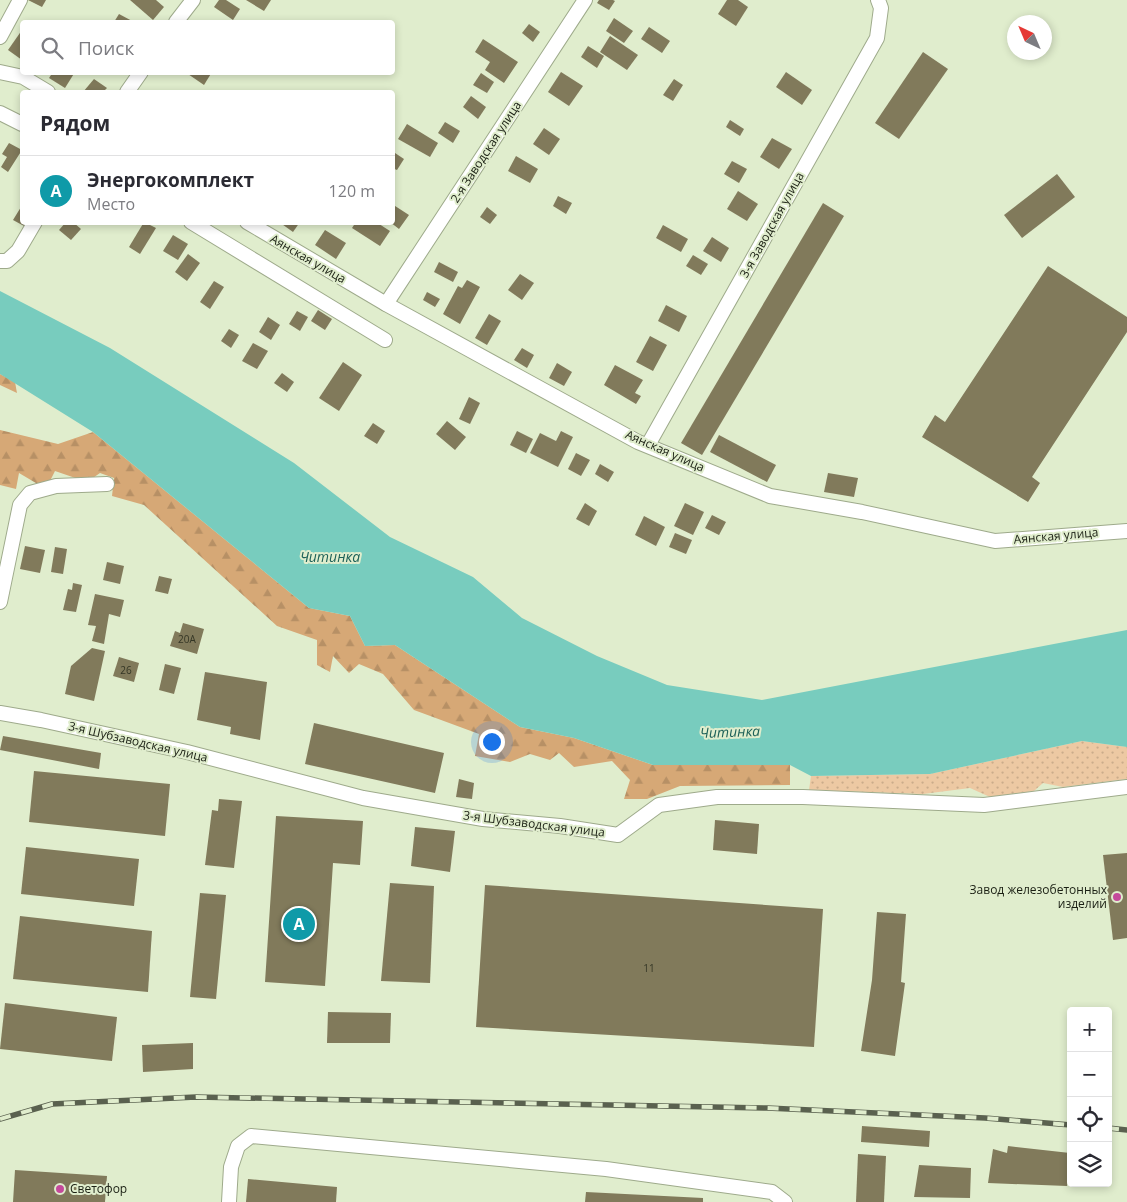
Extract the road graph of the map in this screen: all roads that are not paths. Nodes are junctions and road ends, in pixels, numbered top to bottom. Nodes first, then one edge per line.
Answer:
1 (20, 0) edge
2 (192, 0) edge
3 (585, 0) edge
4 (878, 0) edge
5 (177, 20) edge
6 (0, 36) edge
7 (0, 72) edge
8 (139, 75) edge
9 (45, 90) edge
10 (128, 90) edge
11 (0, 113) edge
12 (20, 123) edge
13 (34, 225) edge
14 (196, 225) edge
15 (252, 225) edge
16 (0, 261) edge
17 (386, 304) junction
18 (385, 340) dead end
19 (648, 445) junction
20 (107, 484) dead end
21 (1127, 531) edge
22 (0, 602) edge
23 (0, 713) edge
24 (1127, 787) edge
25 (228, 1202) edge
26 (785, 1202) edge

1 - 6 street
2 - 5 street
3 - 17 street, 2-я Заводская улица
4 - 19 street, 3-я Заводская улица
7 - 9 street
8 - 10 street
11 - 12 street
13 - 16 street
14 - 18 street
15 - 17 street, Аянская улица
17 - 19 street, Аянская улица
19 - 21 street, Аянская улица
20 - 22 street
23 - 24 street, 3-я Шубзаводская улица
25 - 26 street

